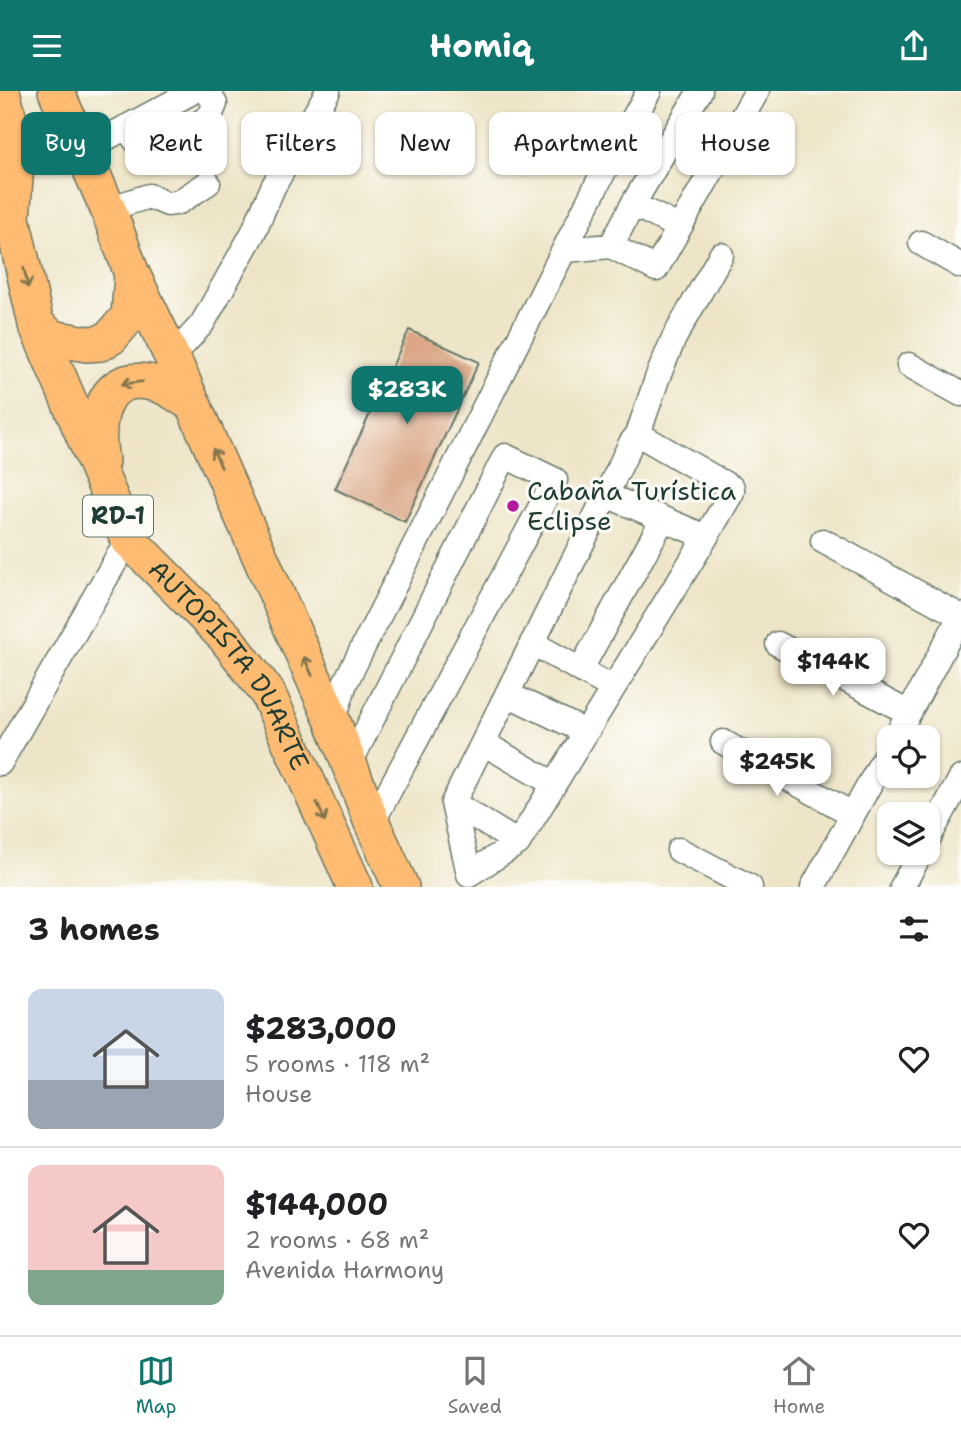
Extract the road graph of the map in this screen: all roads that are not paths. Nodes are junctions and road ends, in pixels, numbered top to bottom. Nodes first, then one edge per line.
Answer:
1 (56, 91) edge
2 (194, 91) edge
3 (207, 91) edge
4 (328, 91) edge
5 (649, 91) edge
6 (700, 91) edge
7 (757, 91) edge
8 (3, 98) edge
9 (65, 112) edge
10 (154, 112) edge
11 (211, 112) edge
12 (93, 175) edge
13 (208, 183) dead end
14 (633, 204) junction
15 (108, 209) junction
16 (678, 227) junction
17 (921, 243) dead end
18 (611, 246) junction
19 (565, 250) junction
20 (721, 255) dead end
21 (961, 266) edge
22 (132, 274) junction
23 (36, 324) junction
24 (172, 357) junction
25 (909, 365) dead end
26 (961, 394) edge
27 (194, 405) junction
28 (638, 434) junction
29 (106, 488) junction
30 (606, 495) junction
31 (663, 519) junction
32 (706, 537) junction
33 (128, 539) junction
34 (823, 541) dead end
35 (961, 616) edge
36 (533, 643) junction
37 (778, 644) dead end
38 (580, 669) junction
39 (613, 688) junction
40 (507, 694) junction
41 (909, 713) junction
42 (333, 722) junction
43 (902, 725) edge
44 (586, 731) junction
45 (723, 742) dead end
46 (483, 743) junction
47 (0, 763) edge
48 (349, 765) junction
49 (877, 769) edge
50 (961, 778) edge
51 (554, 784) junction
52 (453, 803) junction
53 (852, 814) junction
54 (940, 817) edge
55 (372, 823) junction
56 (518, 843) junction
57 (679, 850) dead end
58 (913, 865) edge
59 (463, 880) edge
60 (355, 887) edge
61 (401, 887) edge
62 (750, 887) edge
63 (813, 887) edge
64 (902, 887) edge

1 - 9 highway, AUTOPISTA DUARTE
2 - 10 street
3 - 11 street
4 - 24 street
5 - 19 street
6 - 14 street
7 - 16 street
8 -> 23 highway, AUTOPISTA DUARTE / RD-1
12 - 15 highway, AUTOPISTA DUARTE
13 - 15 street
14 - 16 street
14 - 18 street
15 - 22 highway, AUTOPISTA DUARTE
16 - 18 street
17 - 21 street
18 - 19 street
19 - 42 street
20 - 28 street
22 - 23 highway
22 - 24 highway, AUTOPISTA DUARTE
23 - 29 highway, AUTOPISTA DUARTE / RD-1
24 - 27 highway, AUTOPISTA DUARTE
25 - 26 street
27 -> 29 highway
42 -> 27 highway, AUTOPISTA DUARTE
28 - 30 street
28 - 32 street
29 - 33 highway, AUTOPISTA DUARTE / RD-1
30 - 31 street
30 - 36 street
31 - 32 street
31 - 38 street
32 - 39 street
33 - 47 street
33 -> 60 highway, AUTOPISTA DUARTE / RD-1
34 - 35 street
35 - 41 street
36 - 38 street
36 - 40 street
37 - 41 street
38 - 39 street
39 - 44 street
40 - 44 street
40 - 46 street
41 - 43 street
42 - 48 highway, AUTOPISTA DUARTE
44 - 51 street
45 - 53 street
46 - 51 street
46 - 52 street
48 - 55 highway, AUTOPISTA DUARTE
48 - 55 street
49 - 53 street
50 - 54 street
51 - 56 street
52 - 56 street
52 - 59 street
53 - 63 street
55 - 61 highway, AUTOPISTA DUARTE
56 - 59 street
57 - 62 street
58 - 64 street

